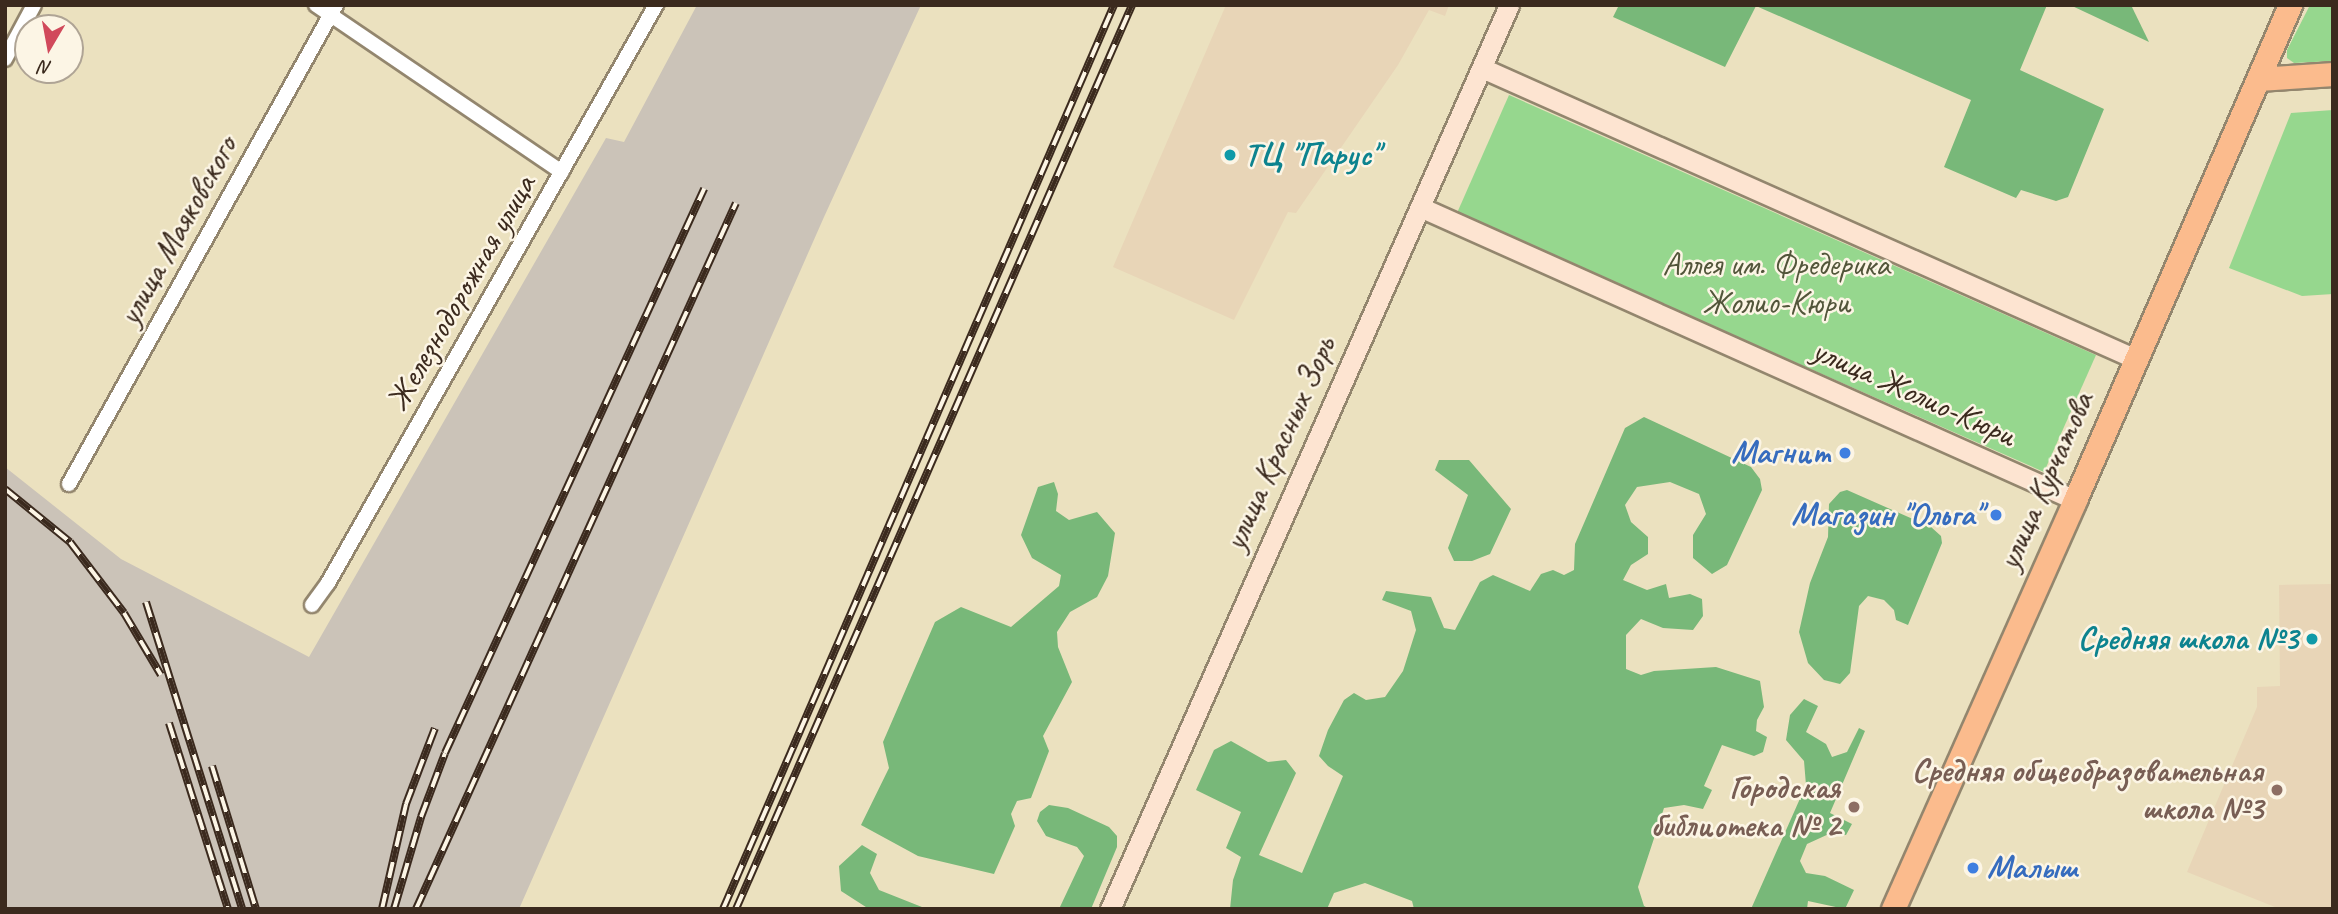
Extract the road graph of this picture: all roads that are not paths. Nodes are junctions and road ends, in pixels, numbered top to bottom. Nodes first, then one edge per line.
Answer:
1 (34, 5) edge
2 (316, 5) edge
3 (656, 5) edge
4 (1509, 5) edge
5 (2290, 5) edge
6 (333, 10) edge
7 (5, 60) edge
8 (1482, 68) junction
9 (2333, 74) edge
10 (2259, 79) junction
11 (562, 172) junction
12 (1420, 207) junction
13 (2136, 359) junction
14 (69, 484) dead end
15 (2075, 500) junction
16 (312, 606) dead end
17 (1110, 909) edge
18 (1893, 909) edge

1 - 7 street
2 - 6 street
3 - 11 street, Железнодорожная улица
4 - 8 street, улица Красных Зорь
5 - 10 main road, улица Курчатова
6 - 11 street
6 - 14 street, улица Маяковского
8 - 12 street, улица Красных Зорь
8 - 13 street
9 - 10 main road
10 - 13 main road, улица Курчатова
11 - 16 street, Железнодорожная улица
12 - 15 street, улица Жолио-Кюри
12 - 17 street, улица Красных Зорь
13 - 15 main road, улица Курчатова
15 - 18 main road, улица Курчатова

